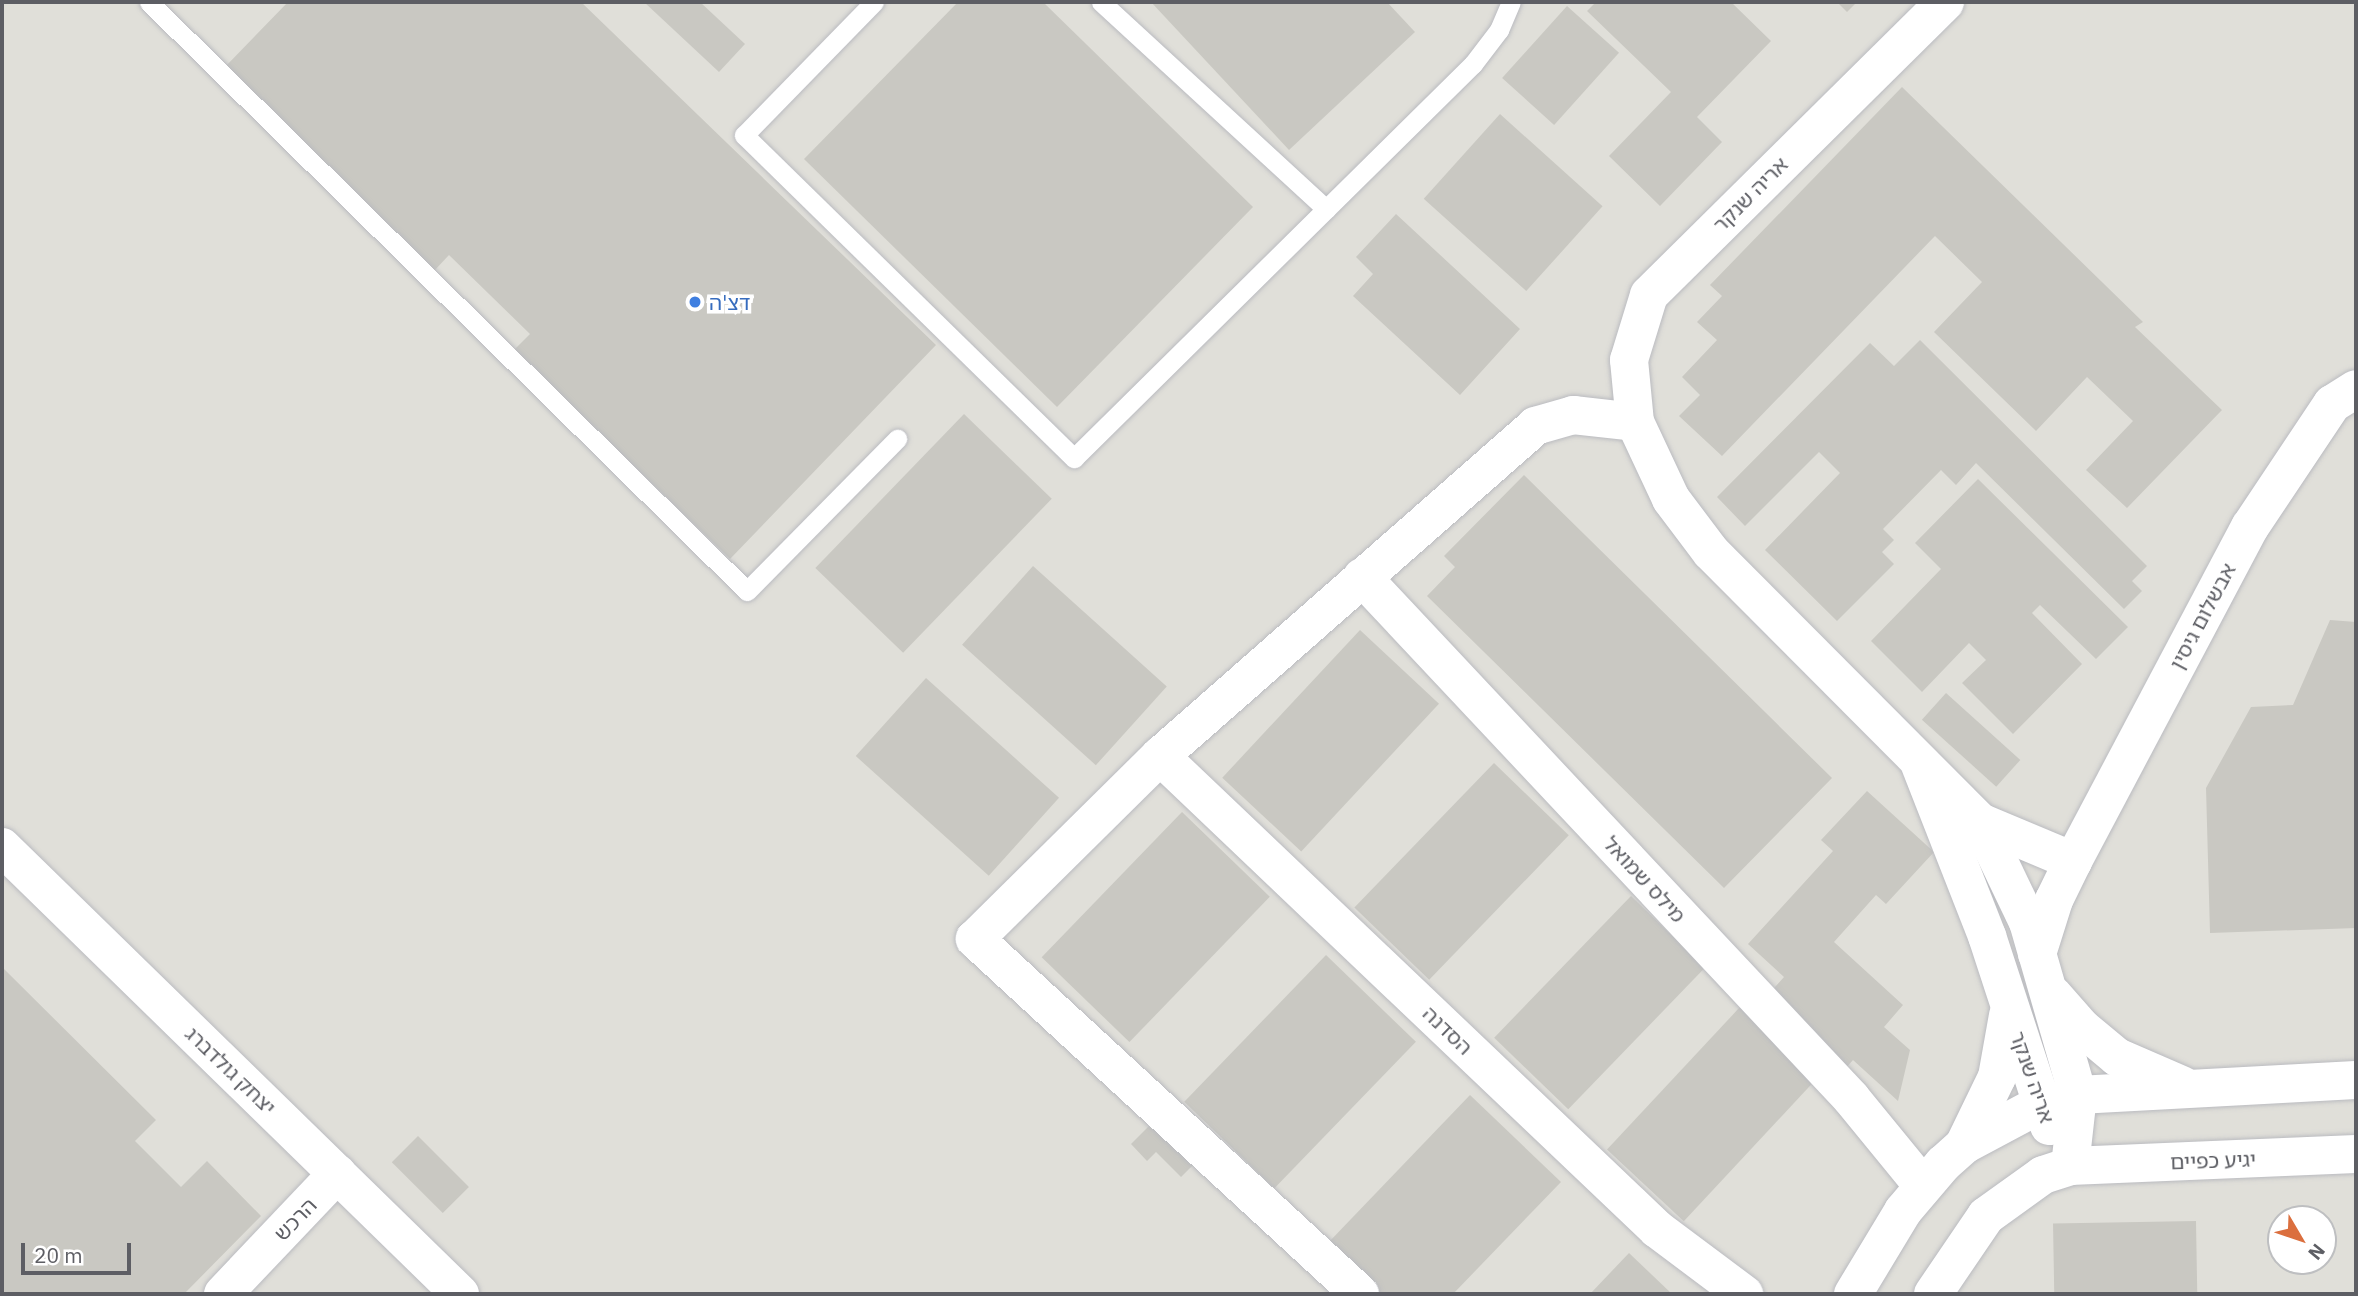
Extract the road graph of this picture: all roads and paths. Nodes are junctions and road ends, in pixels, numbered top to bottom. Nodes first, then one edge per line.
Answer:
1 (149, 2) edge
2 (874, 2) edge
3 (1101, 2) edge
4 (1511, 2) edge
5 (1945, 2) edge
6 (1326, 209) junction
7 (2356, 389) edge
8 (1635, 422) junction
9 (897, 439) dead end
10 (1362, 577) junction
11 (1160, 756) junction
12 (1919, 763) junction
13 (1980, 822) junction
14 (2, 846) edge
15 (2073, 861) junction
16 (2042, 970) junction
17 (2007, 999) junction
18 (2356, 1080) edge
19 (2194, 1089) junction
20 (2078, 1095) junction
21 (2039, 1105) junction
22 (1964, 1145) junction
23 (2356, 1154) edge
24 (2070, 1166) junction
25 (337, 1174) junction
26 (1923, 1186) junction
27 (223, 1294) edge
28 (460, 1294) edge
29 (1360, 1294) edge
30 (1744, 1294) edge
31 (1853, 1294) edge
32 (1933, 1294) edge

1 - 9 lane
2 - 6 lane
3 - 6 lane
4 - 6 lane
5 - 8 street, אריה שנקר
7 - 15 street, אבשלום גיסין
8 - 10 street
8 - 12 street, אריה שנקר
10 - 11 street
10 - 26 street, מילס שמואל
11 - 29 street
11 - 30 street, הסדנה
12 - 13 street, אריה שנקר
12 - 17 street, אריה שנקר
13 - 15 street
13 - 16 street, אריה שנקר
14 - 25 street, יצחק גולדברג
15 - 16 street, אבשלום גיסין
16 - 19 street
16 - 20 street, אריה שנקר
17 - 21 street, אריה שנקר
17 - 22 street
18 - 19 street
19 - 20 street
20 - 21 street
20 - 24 street, אריה שנקר
21 - 22 street
21 - 24 street, אריה שנקר
22 - 26 street
23 - 24 street, יגיע כפיים
24 - 32 street
25 - 27 street, הרכש
25 - 28 street, יצחק גולדברג
26 - 31 street

